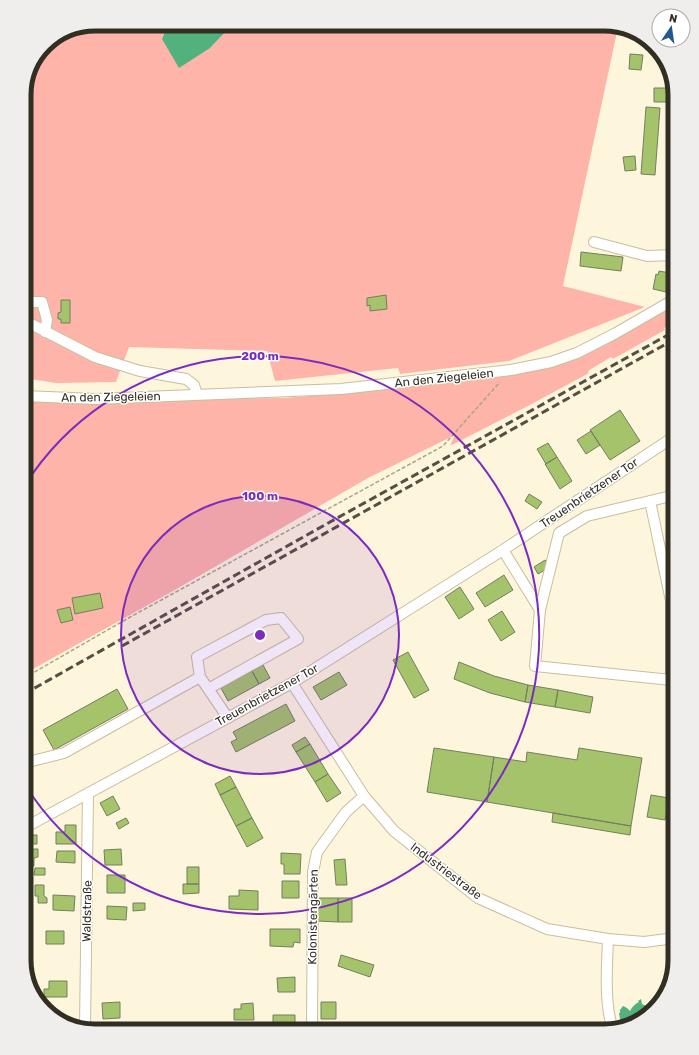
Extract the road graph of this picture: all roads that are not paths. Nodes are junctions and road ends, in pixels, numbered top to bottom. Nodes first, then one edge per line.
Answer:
1 (594, 242) dead end
2 (668, 255) edge
3 (668, 303) edge
4 (45, 332) dead end
5 (197, 395) junction
6 (31, 396) edge
7 (668, 441) edge
8 (668, 497) edge
9 (650, 501) junction
10 (503, 550) junction
11 (668, 587) edge
12 (540, 610) junction
13 (200, 677) junction
14 (668, 680) edge
15 (292, 683) junction
16 (208, 689) junction
17 (228, 718) junction
18 (31, 761) edge
19 (88, 793) junction
20 (364, 796) junction
21 (31, 824) edge
22 (608, 939) junction
23 (668, 939) edge
24 (85, 1023) edge
25 (611, 1023) edge
26 (312, 1024) edge

1 - 2 street
3 - 5 street, An den Ziegeleien
4 - 5 street, An den Ziegeleien
5 - 6 street, An den Ziegeleien
7 - 10 street, Treuenbrietzener Tor
8 - 9 street, Treuenbrietzener Tor
9 - 11 street
9 - 12 street, Treuenbrietzener Tor
10 - 12 street
10 - 15 street, Treuenbrietzener Tor
12 - 14 street, Treuenbrietzener Tor
13 - 16 street
13 - 16 street
13 - 18 street
15 - 17 street, Treuenbrietzener Tor
15 - 20 street, Industriestraße
16 - 17 street
17 - 19 street, Treuenbrietzener Tor
19 - 21 street, Treuenbrietzener Tor
19 - 24 street, Waldstraße
20 - 22 street, Industriestraße
20 - 26 street, Kolonistengärten
22 - 23 street, Industriestraße
22 - 25 street

